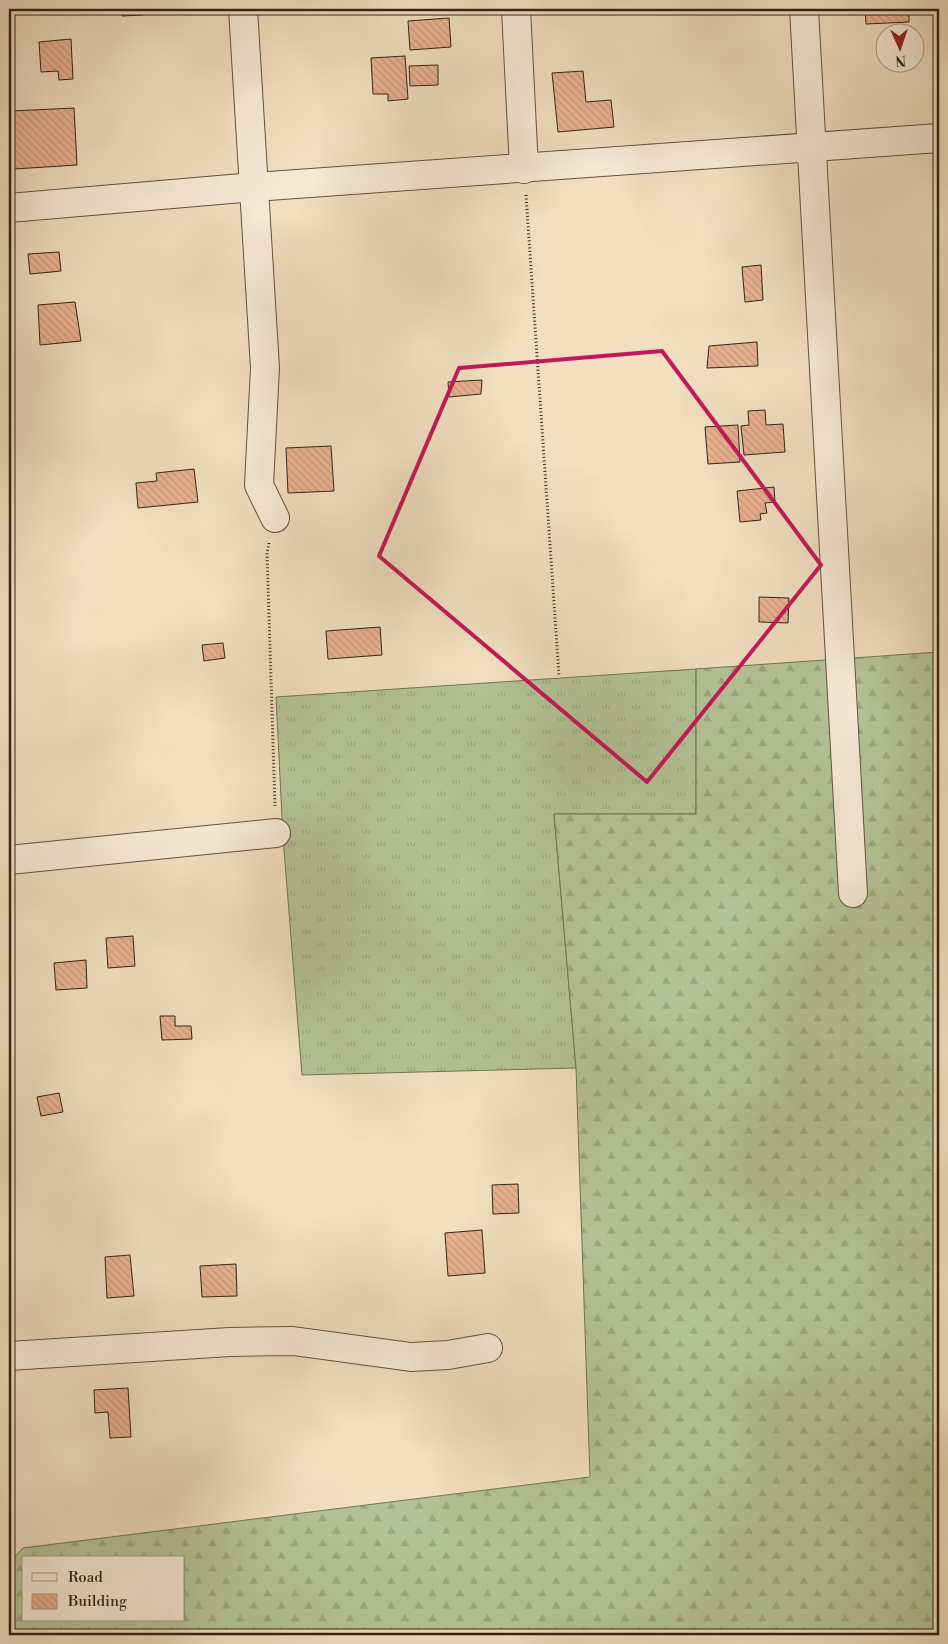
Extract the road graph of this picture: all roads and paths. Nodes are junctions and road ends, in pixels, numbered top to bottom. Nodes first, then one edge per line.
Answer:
1 (243, 9) edge
2 (516, 9) edge
3 (804, 9) edge
4 (939, 138) edge
5 (812, 146) junction
6 (524, 168) junction
7 (254, 187) junction
8 (9, 208) edge
9 (274, 518) joint
10 (559, 676) dead end
11 (276, 833) joint
12 (9, 860) edge
13 (852, 892) dead end
14 (488, 1348) dead end
15 (9, 1356) edge

1 - 7 street
2 - 6 street
3 - 5 street
4 - 5 street
5 - 6 street
5 - 13 street
6 - 7 street
6 - 10 path
7 - 8 street
7 - 9 street
9 - 11 path
11 - 12 street
14 - 15 street

